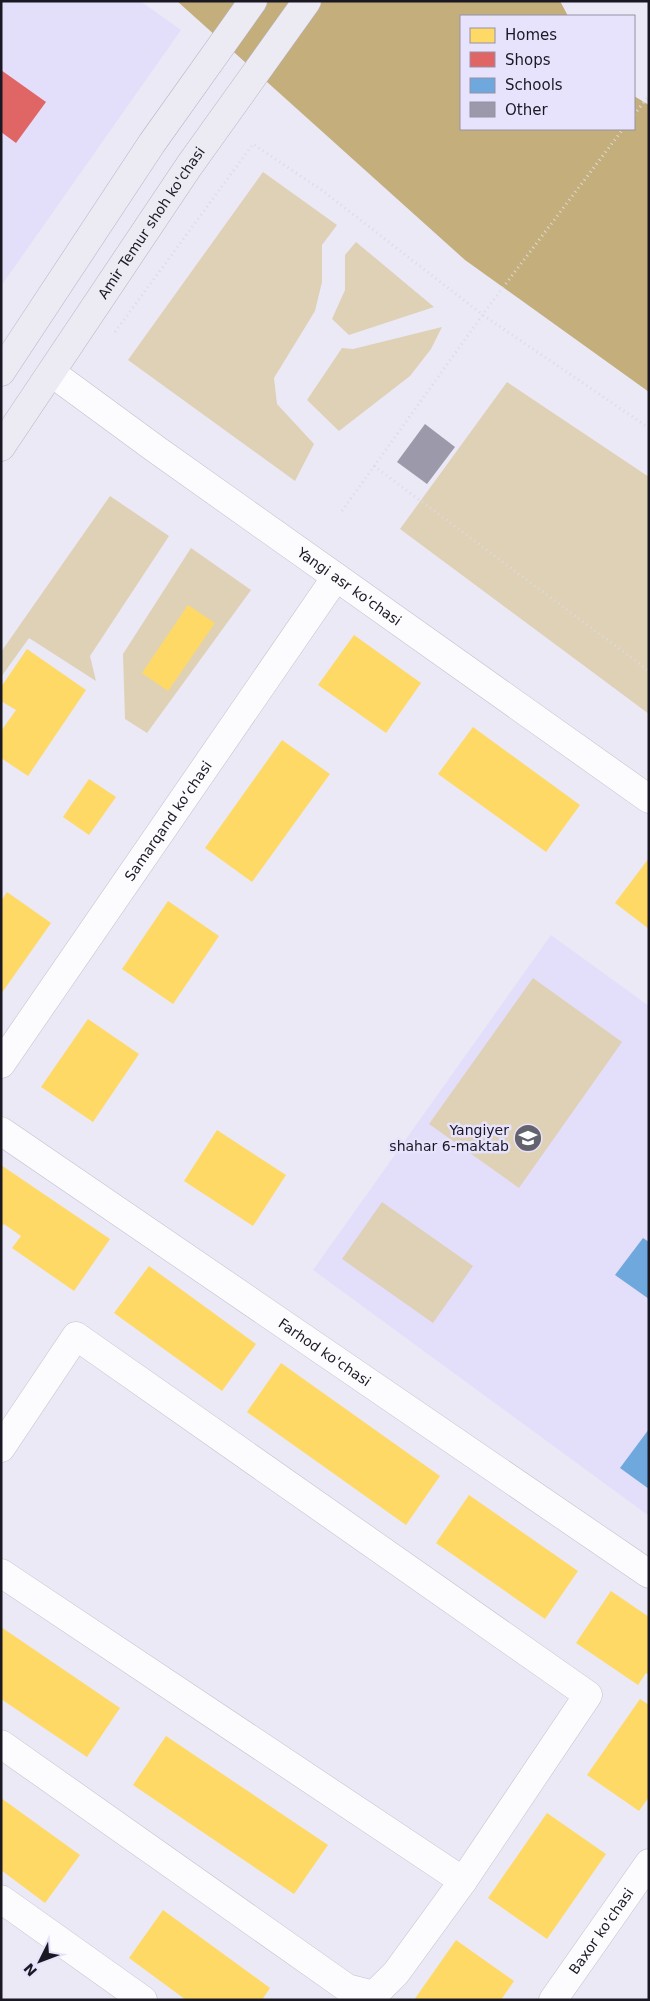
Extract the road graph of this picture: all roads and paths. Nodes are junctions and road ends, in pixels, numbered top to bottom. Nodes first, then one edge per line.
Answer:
1 (253, 1) edge
2 (307, 1) edge
3 (649, 95) edge
4 (635, 114) edge
5 (622, 130) edge
6 (483, 315) junction
7 (114, 333) dead end
8 (1, 372) edge
9 (52, 373) junction
10 (649, 428) edge
11 (1, 447) edge
12 (374, 466) junction
13 (342, 510) dead end
14 (336, 577) junction
15 (649, 671) edge
16 (649, 799) edge
17 (1, 1064) edge
18 (1, 1131) edge
19 (1, 1448) edge
20 (1, 1573) edge
21 (649, 1574) edge
22 (1, 1744) edge
23 (649, 1863) edge
24 (464, 1881) junction
25 (1, 1899) edge
26 (143, 2000) edge
27 (553, 2000) edge

1 - 8 highway
2 - 9 highway, Amir Temur shoh ko'chasi
3 - 4 path
5 - 6 path
6 - 7 path
6 - 10 path
6 - 12 path
9 - 11 highway, Amir Temur shoh ko'chasi
9 - 14 street, Yangi asr ko'chasi
12 - 13 path
12 - 15 path
14 - 16 street, Yangi asr ko'chasi
14 - 17 street, Samarqand ko‘chasi
18 - 21 street, Farhod ko'chasi
19 - 24 street
20 - 24 street
22 - 24 street
23 - 27 street, Baxor ko'chasi
25 - 26 street

